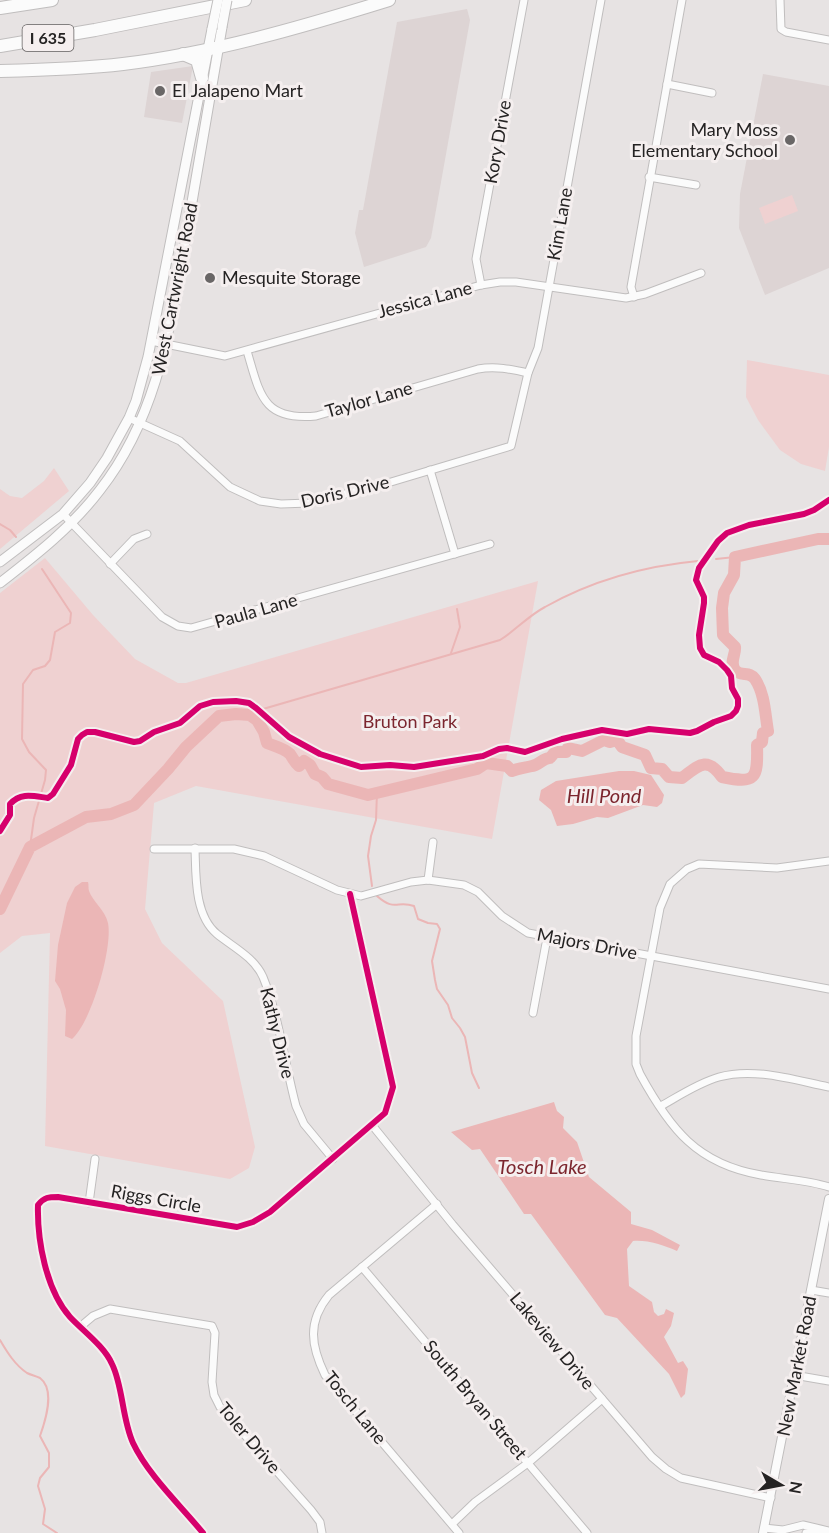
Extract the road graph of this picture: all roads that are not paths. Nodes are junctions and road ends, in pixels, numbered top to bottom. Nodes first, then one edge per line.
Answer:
1 (52, 0) edge
2 (218, 0) edge
3 (227, 0) edge
4 (245, 0) edge
5 (389, 0) edge
6 (524, 0) edge
7 (601, 0) edge
8 (682, 0) edge
9 (780, 0) edge
10 (0, 8) edge
11 (217, 28) junction
12 (829, 40) edge
13 (0, 46) edge
14 (213, 48) junction
15 (182, 54) junction
16 (0, 71) edge
17 (202, 78) junction
18 (666, 84) junction
19 (712, 93) dead end
20 (195, 109) junction
21 (207, 111) junction
22 (185, 161) junction
23 (199, 164) junction
24 (649, 177) junction
25 (696, 185) dead end
26 (701, 273) dead end
27 (481, 285) junction
28 (549, 288) junction
29 (634, 297) junction
30 (151, 341) junction
31 (166, 344) junction
32 (247, 351) junction
33 (528, 373) junction
34 (129, 418) junction
35 (141, 423) junction
36 (511, 446) joint
37 (430, 470) junction
38 (63, 514) junction
39 (72, 523) junction
40 (147, 534) dead end
41 (490, 544) dead end
42 (454, 554) junction
43 (0, 562) edge
44 (110, 564) junction
45 (0, 583) edge
46 (433, 842) dead end
47 (195, 848) junction
48 (154, 849) dead end
49 (829, 861) edge
50 (428, 880) junction
51 (350, 894) junction
52 (547, 938) junction
53 (650, 956) junction
54 (829, 989) edge
55 (532, 1013) dead end
56 (829, 1087) edge
57 (660, 1106) junction
58 (372, 1125) junction
59 (95, 1159) dead end
60 (333, 1159) junction
61 (829, 1188) edge
62 (829, 1199) edge
63 (89, 1203) junction
64 (437, 1204) junction
65 (362, 1267) junction
66 (811, 1290) junction
67 (829, 1293) edge
68 (80, 1327) junction
69 (794, 1375) junction
70 (829, 1381) edge
71 (602, 1399) junction
72 (528, 1463) junction
73 (771, 1498) junction
74 (454, 1530) edge
75 (764, 1530) edge
76 (827, 1531) edge
77 (203, 1533) edge
78 (322, 1533) edge
79 (587, 1533) edge
80 (806, 1533) edge

1 - 10 highway, I 635
2 - 11 main road, bridge
3 - 11 main road, bridge
4 - 13 highway, I 635
5 - 14 highway
6 - 27 street, Kory Drive
7 - 28 street, Kim Lane
8 - 18 street
9 - 12 street
11 - 14 main road
14 - 15 highway
14 - 17 main road, West Cartwright Road
14 - 21 main road, West Cartwright Road
15 - 16 highway
15 - 17 highway
17 - 20 main road, West Cartwright Road
18 - 19 street
18 - 24 street
20 - 21 main road
20 - 22 main road, West Cartwright Road
21 - 23 main road, West Cartwright Road
22 - 23 main road
22 - 30 main road, West Cartwright Road
23 - 31 main road, West Cartwright Road
24 - 25 street
24 - 29 street
26 - 29 street, Jessica Lane
27 - 28 street, Jessica Lane
27 - 32 street, Jessica Lane
28 - 29 street, Jessica Lane
28 - 33 street, Kim Lane
30 - 31 street, Jessica Lane
30 - 34 main road, West Cartwright Road
31 - 32 street, Jessica Lane
31 - 35 main road, West Cartwright Road
32 - 33 street, Taylor Lane
33 - 36 street, Kim Lane
34 - 35 street, Doris Drive
34 - 38 main road, West Cartwright Road
35 - 37 street, Doris Drive
35 - 39 main road, West Cartwright Road
36 - 37 street, Doris Drive
37 - 42 street
38 - 39 street, Paula Lane
38 - 43 main road, West Cartwright Road
39 - 44 street, Paula Lane
39 - 45 main road, West Cartwright Road
40 - 44 street
41 - 42 street, Paula Lane
42 - 44 street, Paula Lane
46 - 50 street
47 - 48 street, Majors Drive
47 - 51 street, Majors Drive
47 - 60 street, Kathy Drive
49 - 53 street
50 - 51 street, Majors Drive
50 - 52 street, Majors Drive
51 - 58 street, Riggs Circle
52 - 53 street, Majors Drive
52 - 55 street
53 - 54 street, Majors Drive
53 - 57 street
56 - 57 street
57 - 61 street
58 - 60 street, Riggs Circle
58 - 64 street, Lakeview Drive
59 - 63 street
60 - 63 street, Riggs Circle
62 - 66 street, New Market Road
63 - 68 street, Riggs Circle
64 - 65 street, Tosch Lane
64 - 71 street, Lakeview Drive
65 - 72 street, South Bryan Street
65 - 74 street, Tosch Lane
66 - 67 street
66 - 69 street, New Market Road
68 - 77 street, Riggs Circle
68 - 78 street, Toler Drive
69 - 70 street
69 - 73 street, New Market Road
71 - 72 street
71 - 73 street, Lakeview Drive
72 - 74 street
72 - 79 street, South Bryan Street
73 - 75 street, New Market Road
75 - 76 street
76 - 80 street

